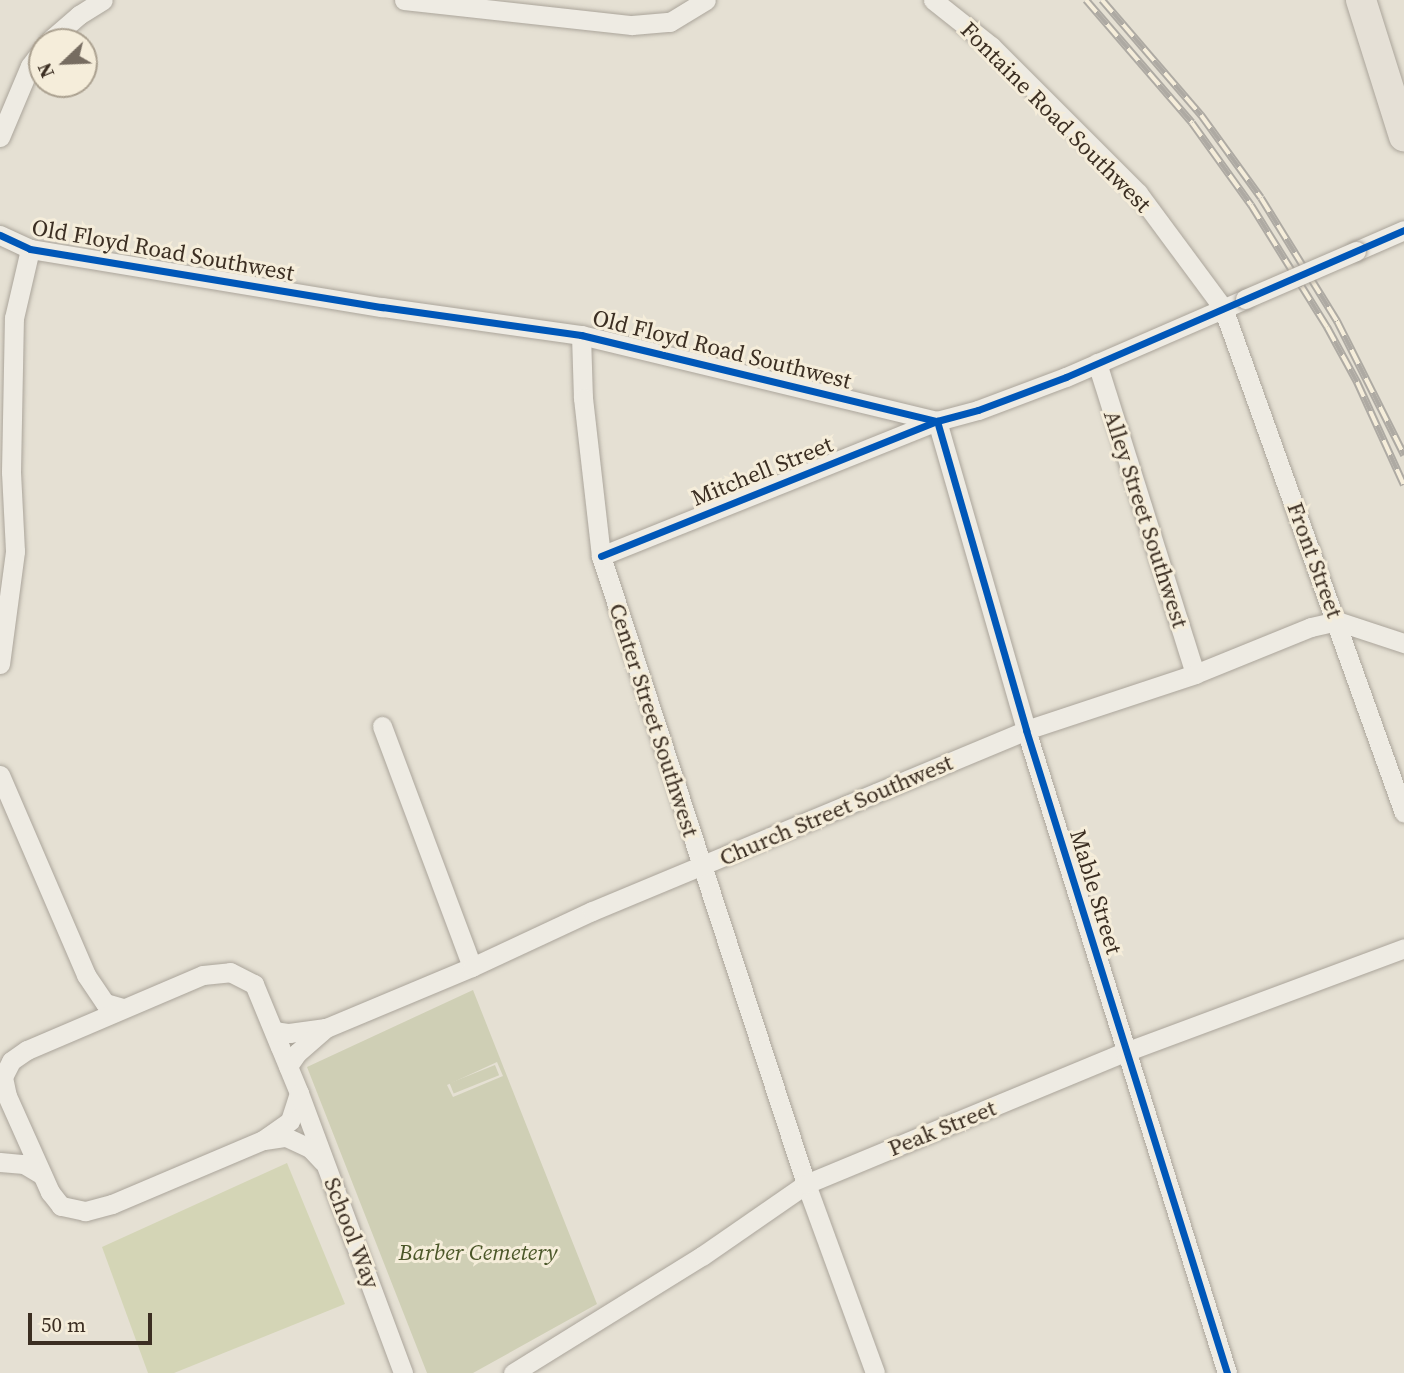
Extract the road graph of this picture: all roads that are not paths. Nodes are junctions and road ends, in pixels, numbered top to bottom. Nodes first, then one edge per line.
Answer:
1 (103, 0) edge
2 (404, 0) edge
3 (706, 0) edge
4 (933, 0) edge
5 (1361, 0) edge
6 (64, 28) edge
7 (28, 71) edge
8 (1404, 136) edge
9 (0, 137) edge
10 (1404, 230) edge
11 (0, 235) edge
12 (30, 248) junction
13 (1223, 308) junction
14 (582, 335) junction
15 (1097, 363) junction
16 (937, 421) junction
17 (7, 540) edge
18 (601, 556) junction
19 (1337, 621) junction
20 (1404, 642) edge
21 (0, 664) edge
22 (1195, 674) junction
23 (382, 726) dead end
24 (1026, 730) junction
25 (0, 775) edge
26 (1404, 813) edge
27 (702, 867) junction
28 (1404, 948) edge
29 (472, 967) junction
30 (86, 975) junction
31 (122, 1008) junction
32 (77, 1028) junction
33 (326, 1028) junction
34 (274, 1031) junction
35 (1125, 1052) junction
36 (288, 1066) junction
37 (299, 1093) junction
38 (16, 1119) junction
39 (263, 1140) junction
40 (2, 1161) edge
41 (326, 1166) junction
42 (41, 1175) junction
43 (806, 1184) junction
44 (404, 1373) edge
45 (513, 1373) edge
46 (875, 1373) edge
47 (1227, 1373) edge

1 - 6 street
2 - 3 street
4 - 13 street, Fontaine Road Southwest
5 - 8 main road
7 - 9 street
10 - 13 street, Old Floyd Road Southwest, bridge
11 - 12 street, Old Floyd Road Southwest
12 - 14 street, Old Floyd Road Southwest
12 - 17 street
13 - 15 street, Old Floyd Road Southwest
13 - 19 street, Front Street
14 - 16 street, Old Floyd Road Southwest
14 - 18 street, Center Street Southwest
15 - 16 street, Old Floyd Road Southwest
15 - 22 street, Alley Street Southwest
16 - 18 street, Mitchell Street
16 - 24 street, Mable Street
17 - 21 street
18 - 27 street, Center Street Southwest
19 - 20 street
19 - 22 street, Church Street Southwest
19 - 26 street, Front Street
22 - 24 street, Church Street Southwest
23 - 29 street
24 - 27 street, Church Street Southwest
24 - 35 street, Mable Street
25 - 30 street
27 - 29 street, Church Street Southwest
27 - 43 street, Center Street Southwest
28 - 35 street, Peak Street
29 - 33 street, Church Street Southwest
30 - 31 street
30 - 32 street
31 - 32 street
31 - 34 street
32 - 38 street
33 - 34 street, Church Street Southwest
33 - 36 street
34 - 36 street
35 - 43 street, Peak Street
35 - 47 street, Mable Street
36 - 37 street
37 - 39 street
37 - 41 street, School Way
38 - 40 street
38 - 42 street
39 - 41 street
39 - 42 street
40 - 42 street
41 - 44 street, School Way
43 - 45 street, Peak Street
43 - 46 street, Center Street Southwest

